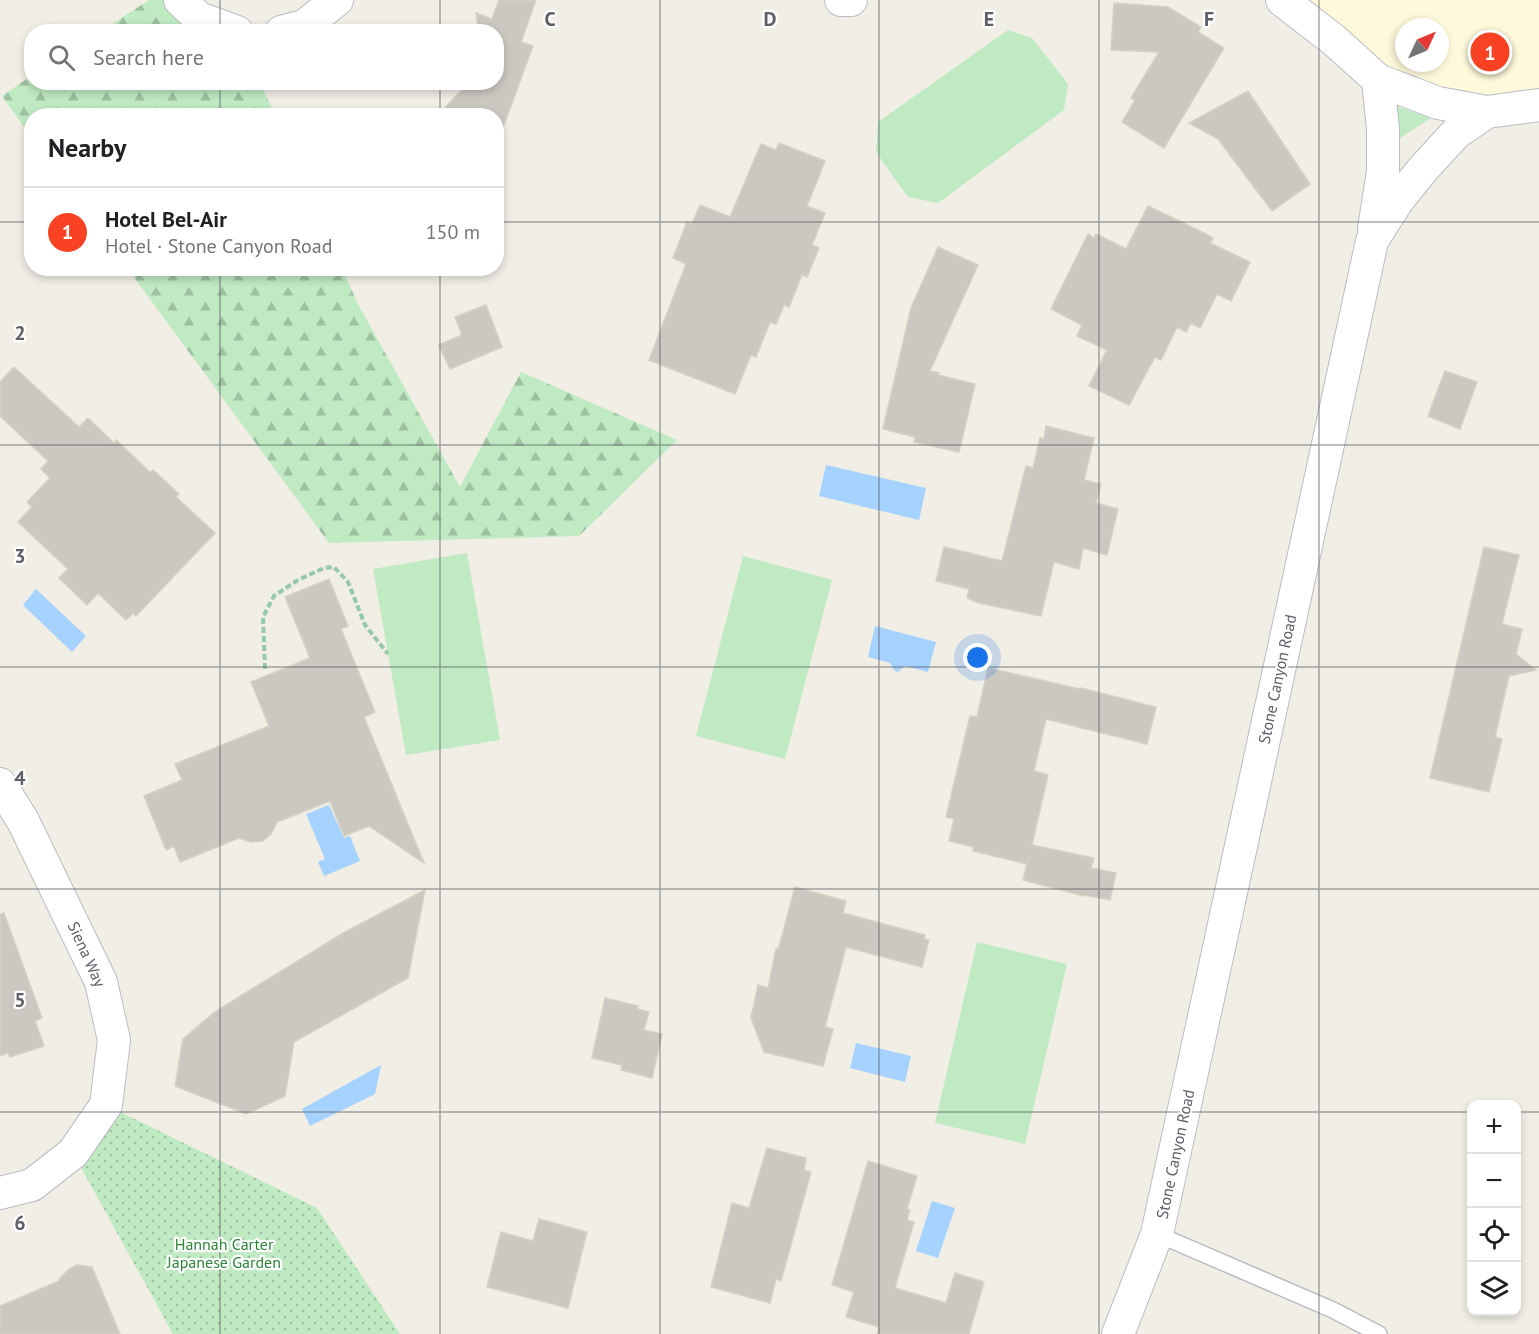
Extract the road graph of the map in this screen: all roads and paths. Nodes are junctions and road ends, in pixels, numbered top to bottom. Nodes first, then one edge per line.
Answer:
1 (180, 0) edge
2 (337, 0) edge
3 (841, 0) edge
4 (851, 0) edge
5 (1282, 0) edge
6 (216, 24) edge
7 (307, 24) edge
8 (1378, 80) junction
9 (1539, 105) edge
10 (1487, 112) junction
11 (1372, 241) junction
12 (388, 654) dead end
13 (265, 669) dead end
14 (0, 784) edge
15 (0, 1192) edge
16 (1157, 1234) junction
17 (1118, 1334) edge
18 (1379, 1334) edge

1 - 6 street
2 - 7 street
3 - 4 street
5 - 8 street
8 - 10 street
8 - 11 street
9 - 10 street, Stone Canyon Road
10 - 11 street, Stone Canyon Road
11 - 16 street, Stone Canyon Road
12 - 13 path
14 - 15 street, Siena Way
16 - 17 street, Stone Canyon Road
16 - 18 lane

